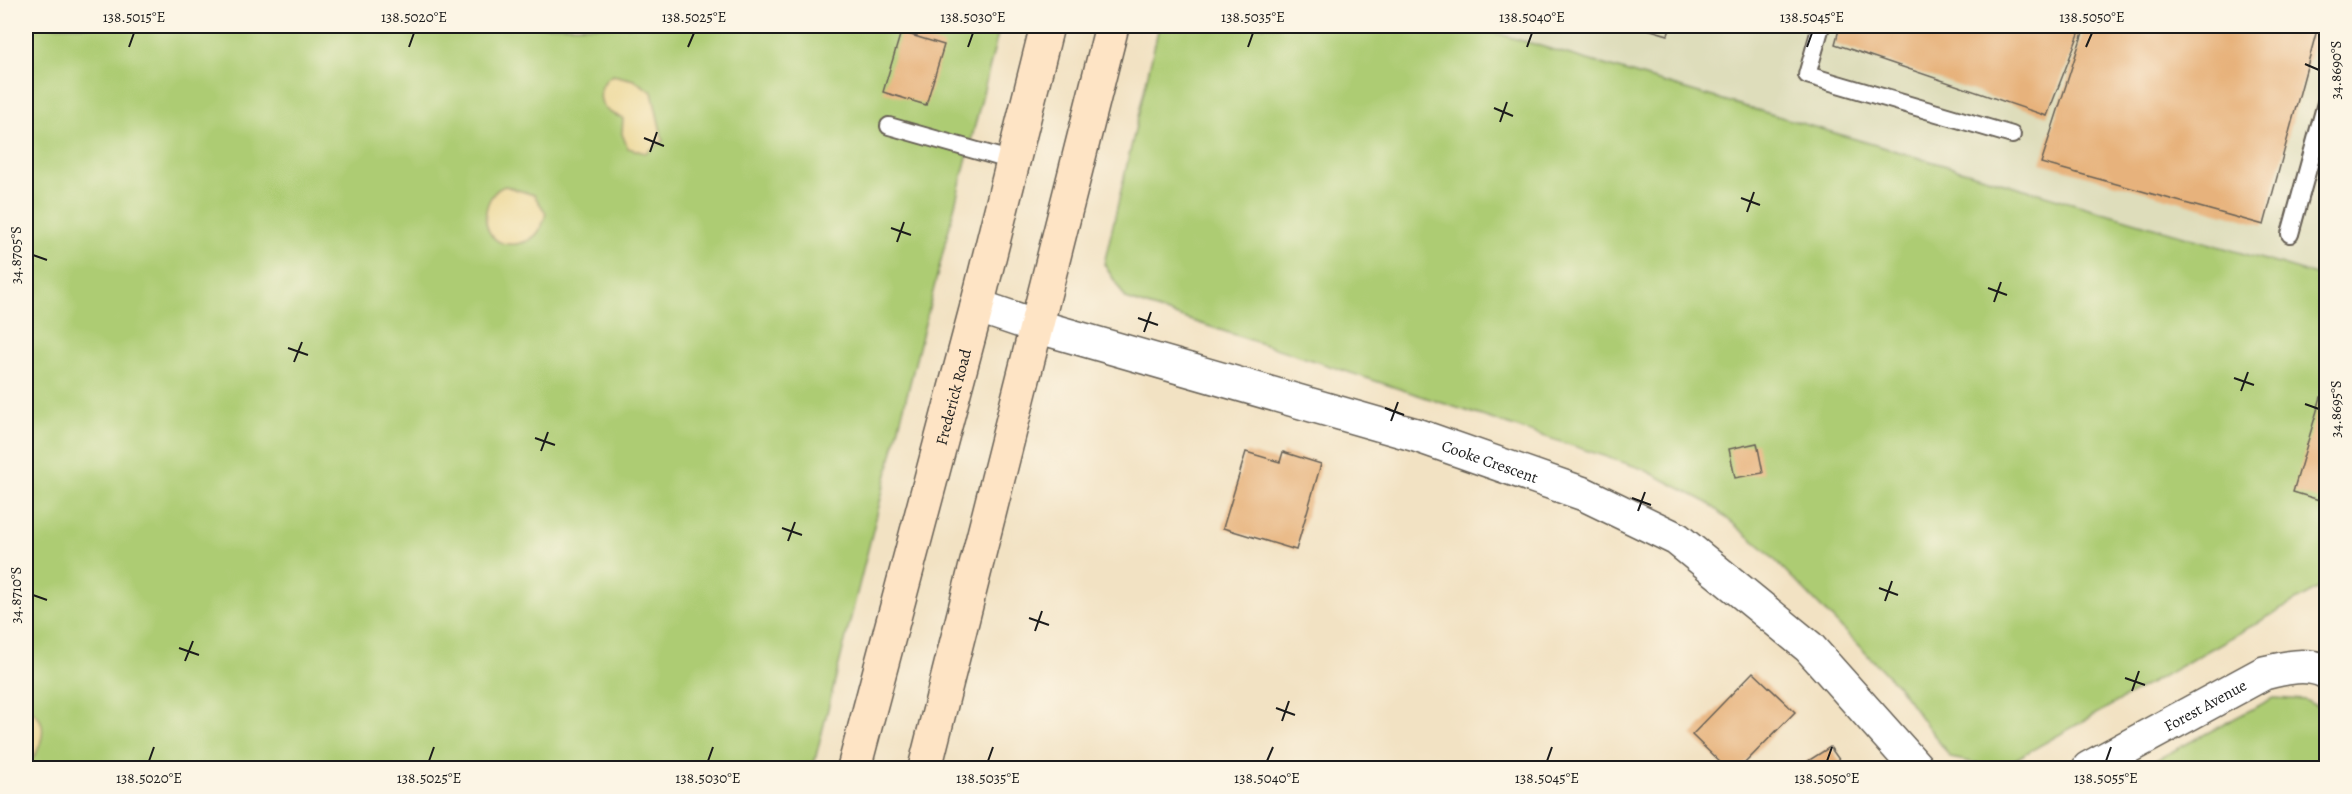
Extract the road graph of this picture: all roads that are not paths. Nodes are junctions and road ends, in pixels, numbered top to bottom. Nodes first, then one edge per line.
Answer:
1 (1047, 26) edge
2 (1112, 26) edge
3 (1821, 26) edge
4 (2326, 103) edge
5 (889, 126) dead end
6 (2012, 135) dead end
7 (1013, 161) junction
8 (2290, 234) dead end
9 (977, 306) junction
10 (1036, 326) junction
11 (2326, 672) edge
12 (854, 768) edge
13 (925, 768) edge
14 (1917, 768) edge
15 (2089, 768) edge

1 - 7 main road, Frederick Road
2 - 10 main road
3 - 6 lane
4 - 8 lane
5 - 7 lane
7 - 9 main road, Frederick Road
9 - 10 street, Cooke Crescent
9 - 12 main road, Frederick Road
10 - 13 main road
10 - 14 street, Cooke Crescent
11 - 15 street, Forest Avenue

